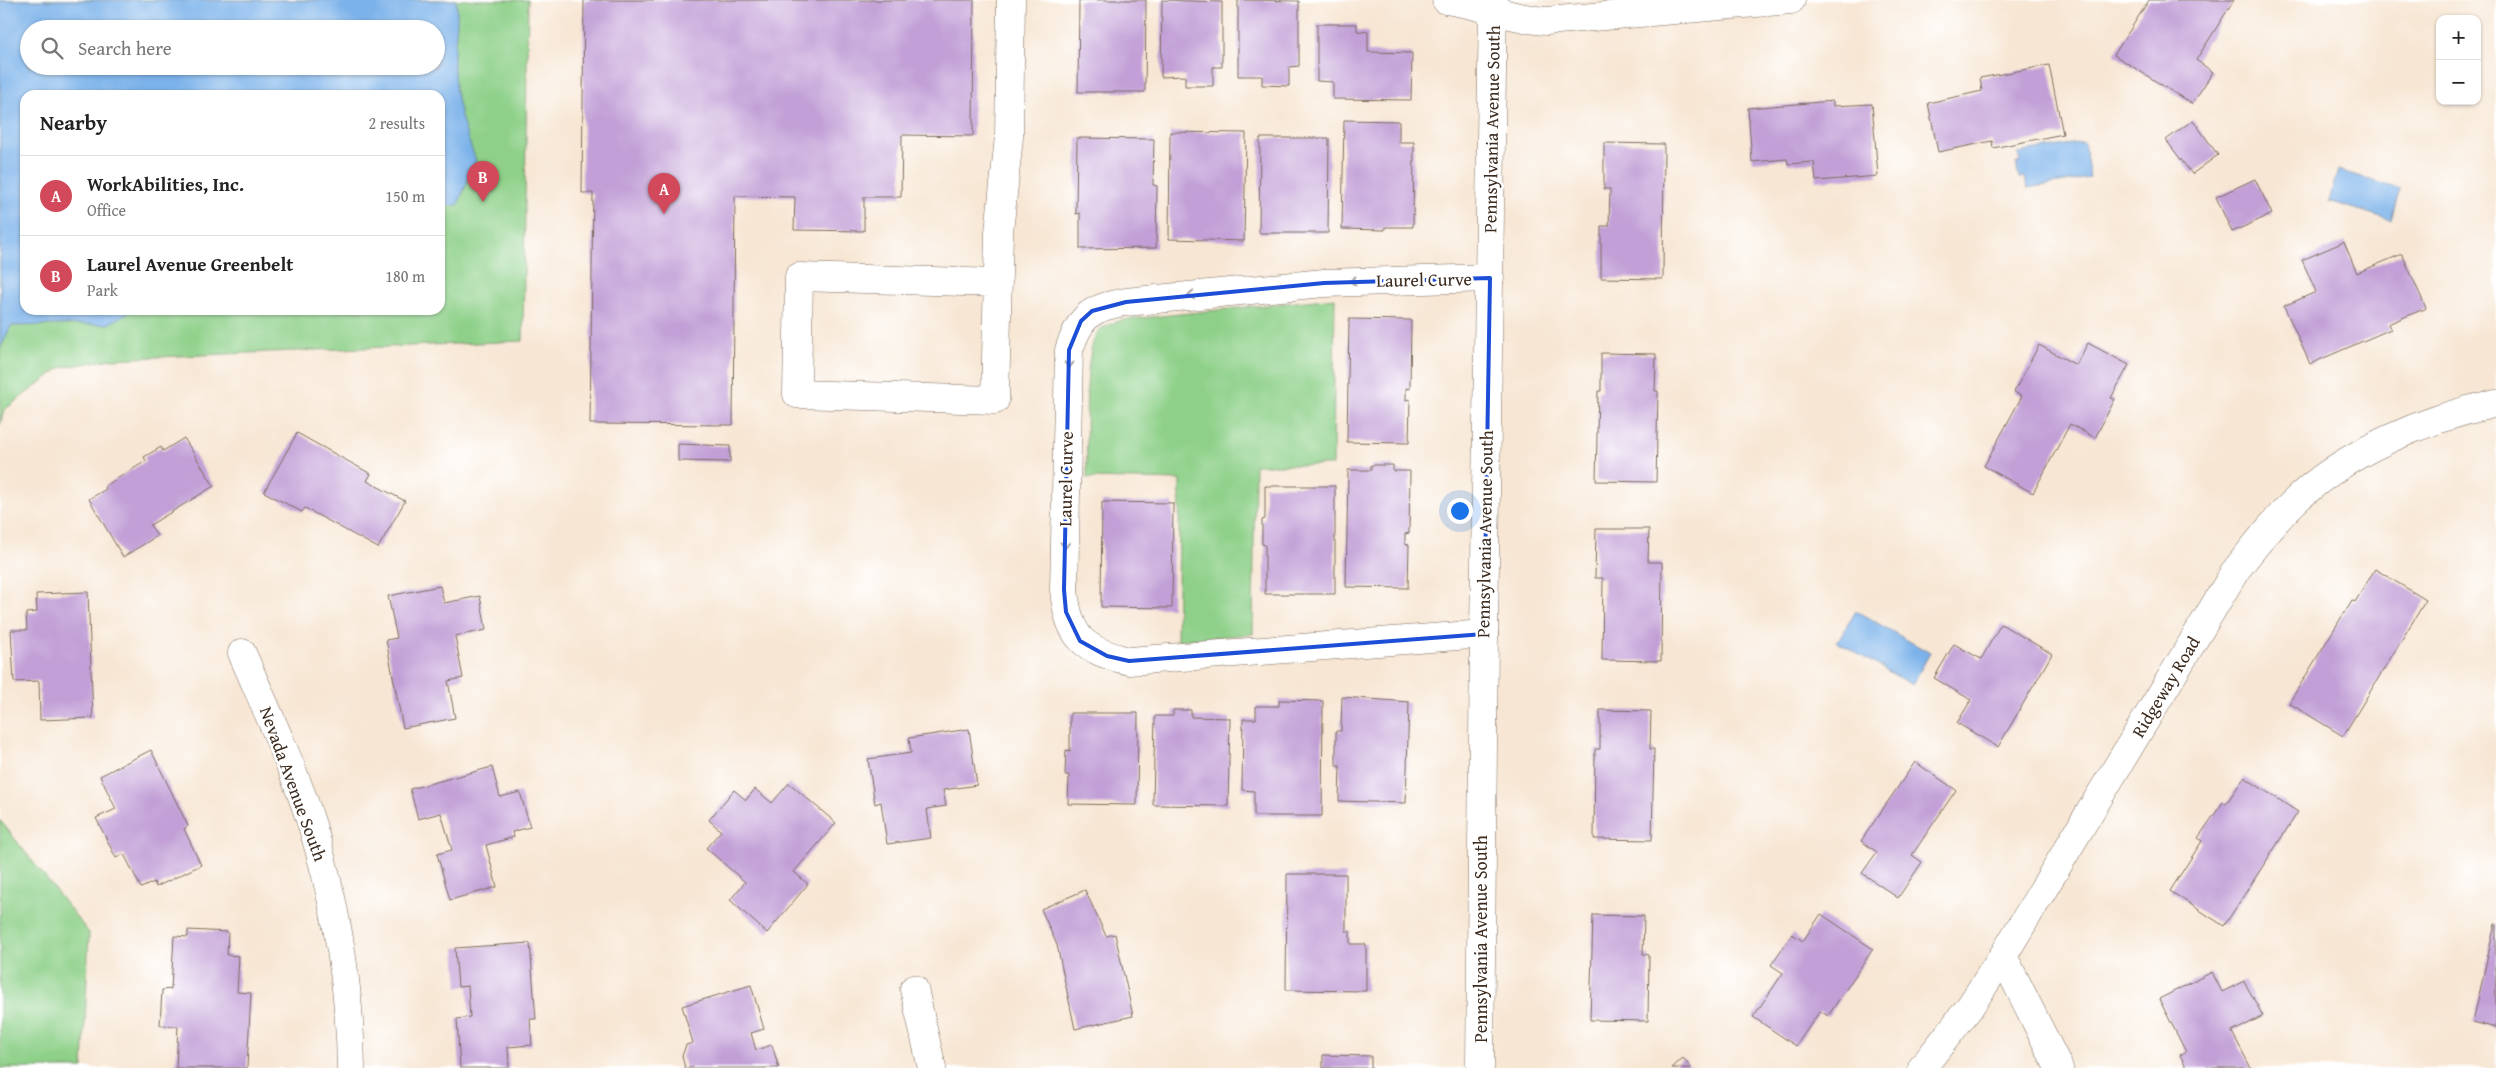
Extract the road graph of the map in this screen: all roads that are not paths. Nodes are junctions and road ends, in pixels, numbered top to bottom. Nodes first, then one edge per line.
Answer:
1 (1011, 0) edge
2 (1446, 0) edge
3 (1791, 0) edge
4 (1493, 5) edge
5 (1490, 278) junction
6 (998, 283) junction
7 (2496, 403) edge
8 (1484, 634) junction
9 (242, 652) dead end
10 (2003, 956) junction
11 (914, 989) dead end
12 (351, 1068) edge
13 (932, 1068) edge
14 (1480, 1068) edge
15 (1922, 1068) edge
16 (2059, 1068) edge

1 - 6 street
2 - 4 street
3 - 4 street
4 - 5 street, Pennsylvania Avenue South
5 - 8 street, Pennsylvania Avenue South
5 -> 8 street, Laurel Curve
6 - 6 street
7 - 10 street, Ridgeway Road
8 - 14 street, Pennsylvania Avenue South
9 - 12 street, Nevada Avenue South
10 - 15 street, Ridgeway Road
10 - 16 street
11 - 13 street

